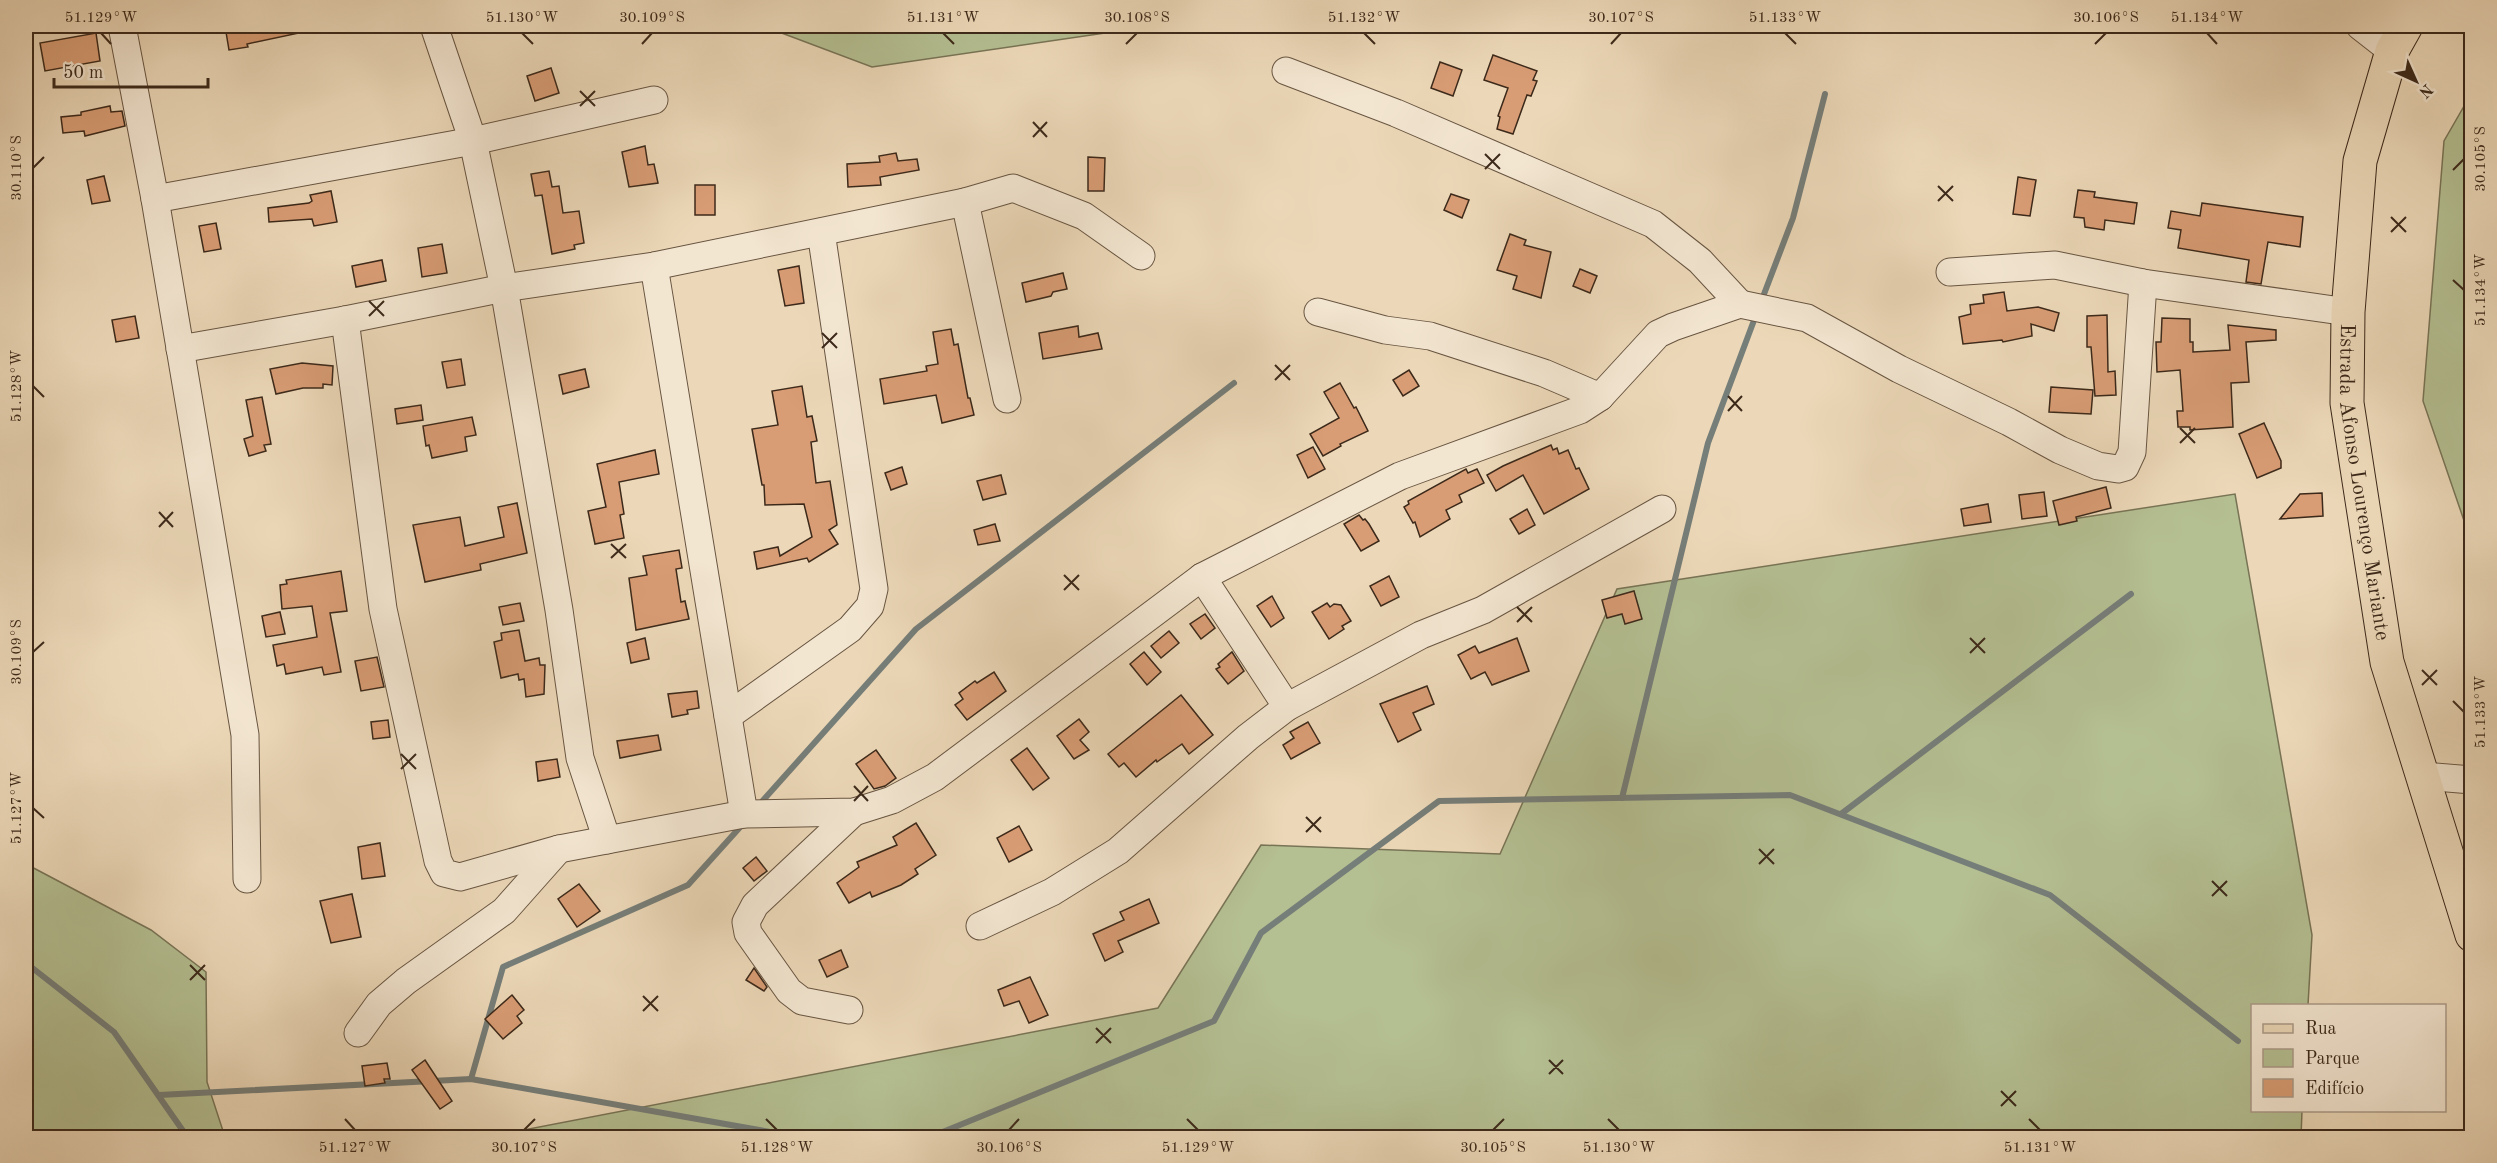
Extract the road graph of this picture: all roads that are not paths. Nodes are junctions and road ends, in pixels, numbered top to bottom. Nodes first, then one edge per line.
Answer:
1 (122, 26) edge
2 (434, 26) edge
3 (2360, 26) edge
4 (2399, 38) edge
5 (1286, 70) dead end
6 (654, 100) dead end
7 (473, 141) junction
8 (155, 199) junction
9 (965, 202) junction
10 (821, 232) junction
11 (1141, 256) dead end
12 (654, 266) junction
13 (1950, 272) dead end
14 (2143, 283) junction
15 (504, 288) junction
16 (1740, 304) junction
17 (1318, 312) dead end
18 (2348, 312) junction
19 (345, 320) junction
20 (180, 350) junction
21 (1600, 397) junction
22 (1007, 399) dead end
23 (1662, 508) dead end
24 (1202, 577) junction
25 (1287, 707) junction
26 (728, 716) junction
27 (2423, 776) junction
28 (2472, 780) edge
29 (854, 812) junction
30 (744, 814) junction
31 (607, 840) junction
32 (559, 849) junction
33 (247, 879) dead end
34 (980, 926) dead end
35 (2472, 935) edge
36 (849, 1010) dead end
37 (358, 1033) dead end

1 - 8 street
2 - 7 street
3 - 4 street
4 - 18 main road, Estrada Afonso Lourenço Mariante
5 - 16 street
6 - 7 street
7 - 8 street
7 - 15 street
8 - 20 street
9 - 10 street
9 - 11 street
9 - 22 street
10 - 12 street
10 - 26 street
12 - 15 street
12 - 26 street
13 - 14 street
14 - 16 street
14 - 18 street
15 - 19 street
15 - 31 street
16 - 21 street
17 - 21 street
18 - 27 main road, Estrada Afonso Lourenço Mariante
19 - 20 street
19 - 32 street
20 - 33 street
21 - 24 street
23 - 25 street
24 - 25 street
24 - 29 street
25 - 34 street
26 - 30 street
27 - 28 street
27 - 35 main road, Estrada Afonso Lourenço Mariante
29 - 30 street
29 - 36 street
30 - 31 street
31 - 32 street
32 - 37 street

